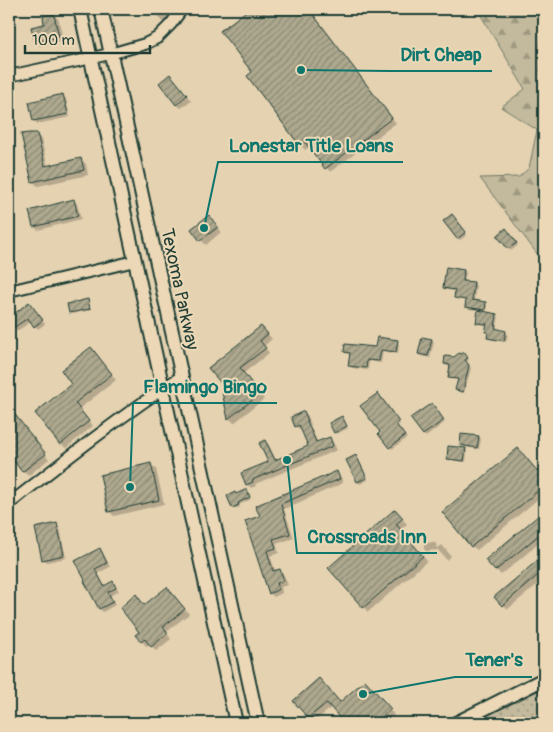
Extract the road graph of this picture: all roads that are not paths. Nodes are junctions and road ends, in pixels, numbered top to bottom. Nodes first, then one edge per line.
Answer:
1 (80, 9) edge
2 (101, 9) edge
3 (182, 9) edge
4 (110, 54) junction
5 (91, 58) junction
6 (9, 76) edge
7 (135, 261) junction
8 (9, 291) edge
9 (182, 376) junction
10 (163, 388) junction
11 (9, 504) edge
12 (544, 680) edge
13 (236, 723) edge
14 (258, 723) edge
15 (456, 723) edge

1 - 5 main road
2 - 4 main road, Texoma Parkway
3 - 4 street
4 - 5 street
4 - 9 main road, Texoma Parkway
5 - 6 street
5 - 7 main road
7 - 8 street
7 - 10 main road
9 - 10 street
9 - 14 main road, Texoma Parkway
10 - 11 street
10 - 13 main road
12 - 15 main road

